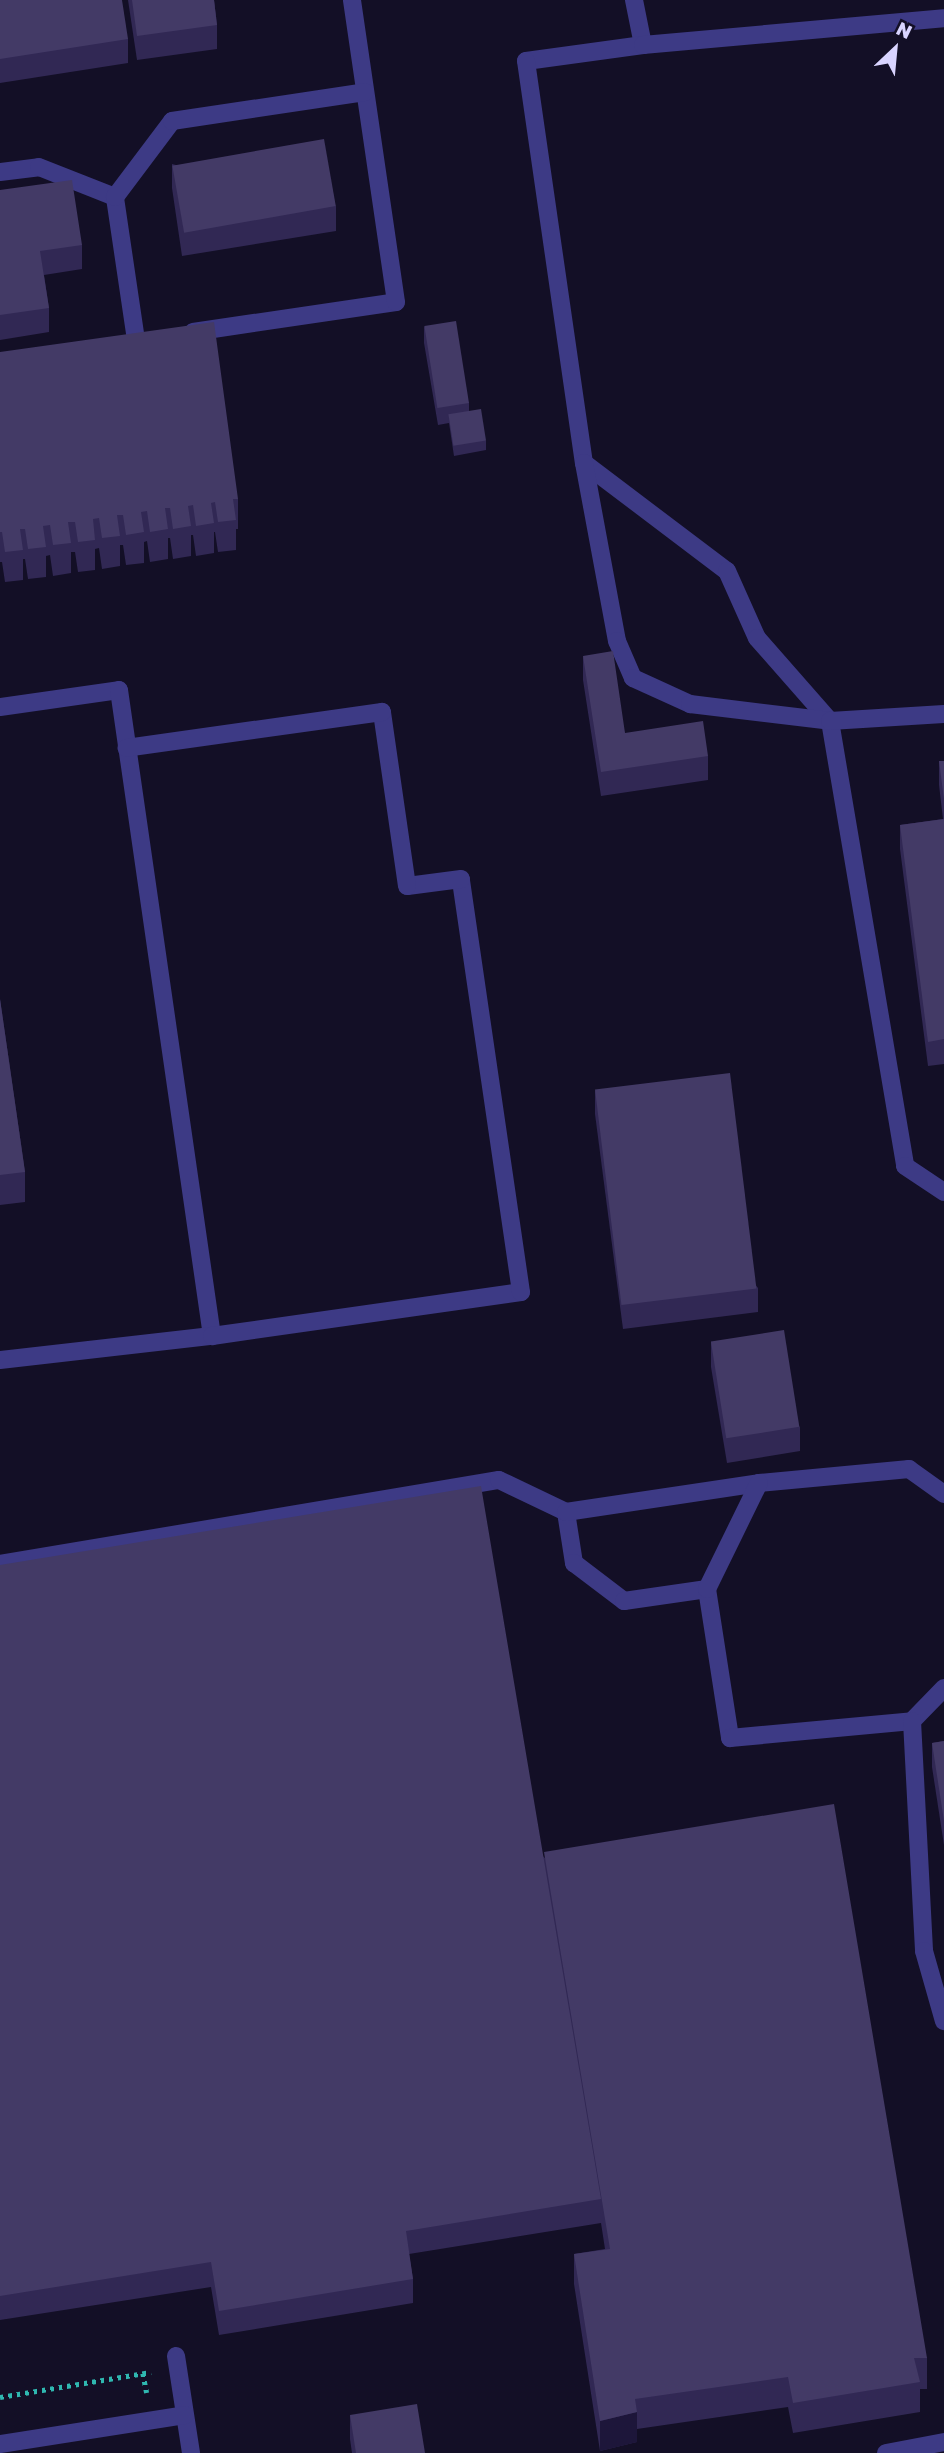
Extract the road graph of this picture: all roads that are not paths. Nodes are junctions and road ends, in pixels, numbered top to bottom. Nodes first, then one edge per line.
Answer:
1 (352, 0) edge
2 (634, 0) edge
3 (944, 19) edge
4 (643, 45) junction
5 (365, 92) junction
6 (0, 172) edge
7 (115, 197) junction
8 (177, 334) edge
9 (136, 340) edge
10 (584, 463) junction
11 (0, 707) edge
12 (944, 714) edge
13 (830, 721) junction
14 (127, 748) junction
15 (944, 1192) edge
16 (212, 1336) junction
17 (0, 1360) edge
18 (759, 1483) junction
19 (944, 1494) edge
20 (566, 1512) junction
21 (0, 1564) edge
22 (707, 1589) junction
23 (944, 1688) edge
24 (912, 1721) junction
25 (944, 2021) edge
26 (177, 2362) road end
27 (185, 2415) junction
28 (944, 2442) edge
29 (0, 2444) edge
30 (191, 2453) edge
31 (886, 2453) edge

1 - 5 lane
2 - 4 lane
3 - 4 lane
4 - 10 lane
5 - 7 lane
5 - 8 lane
6 - 7 lane
7 - 9 lane
10 - 13 lane
10 - 13 lane
11 - 14 lane
12 - 13 lane
13 - 15 lane
14 - 16 lane
14 - 16 lane
16 - 17 lane
18 - 19 lane
18 - 20 lane
18 - 22 lane
20 - 21 lane
20 - 22 lane
22 - 24 lane
23 - 24 lane
24 - 25 lane
26 - 27 lane
27 - 29 lane
27 - 30 lane
28 - 31 lane

